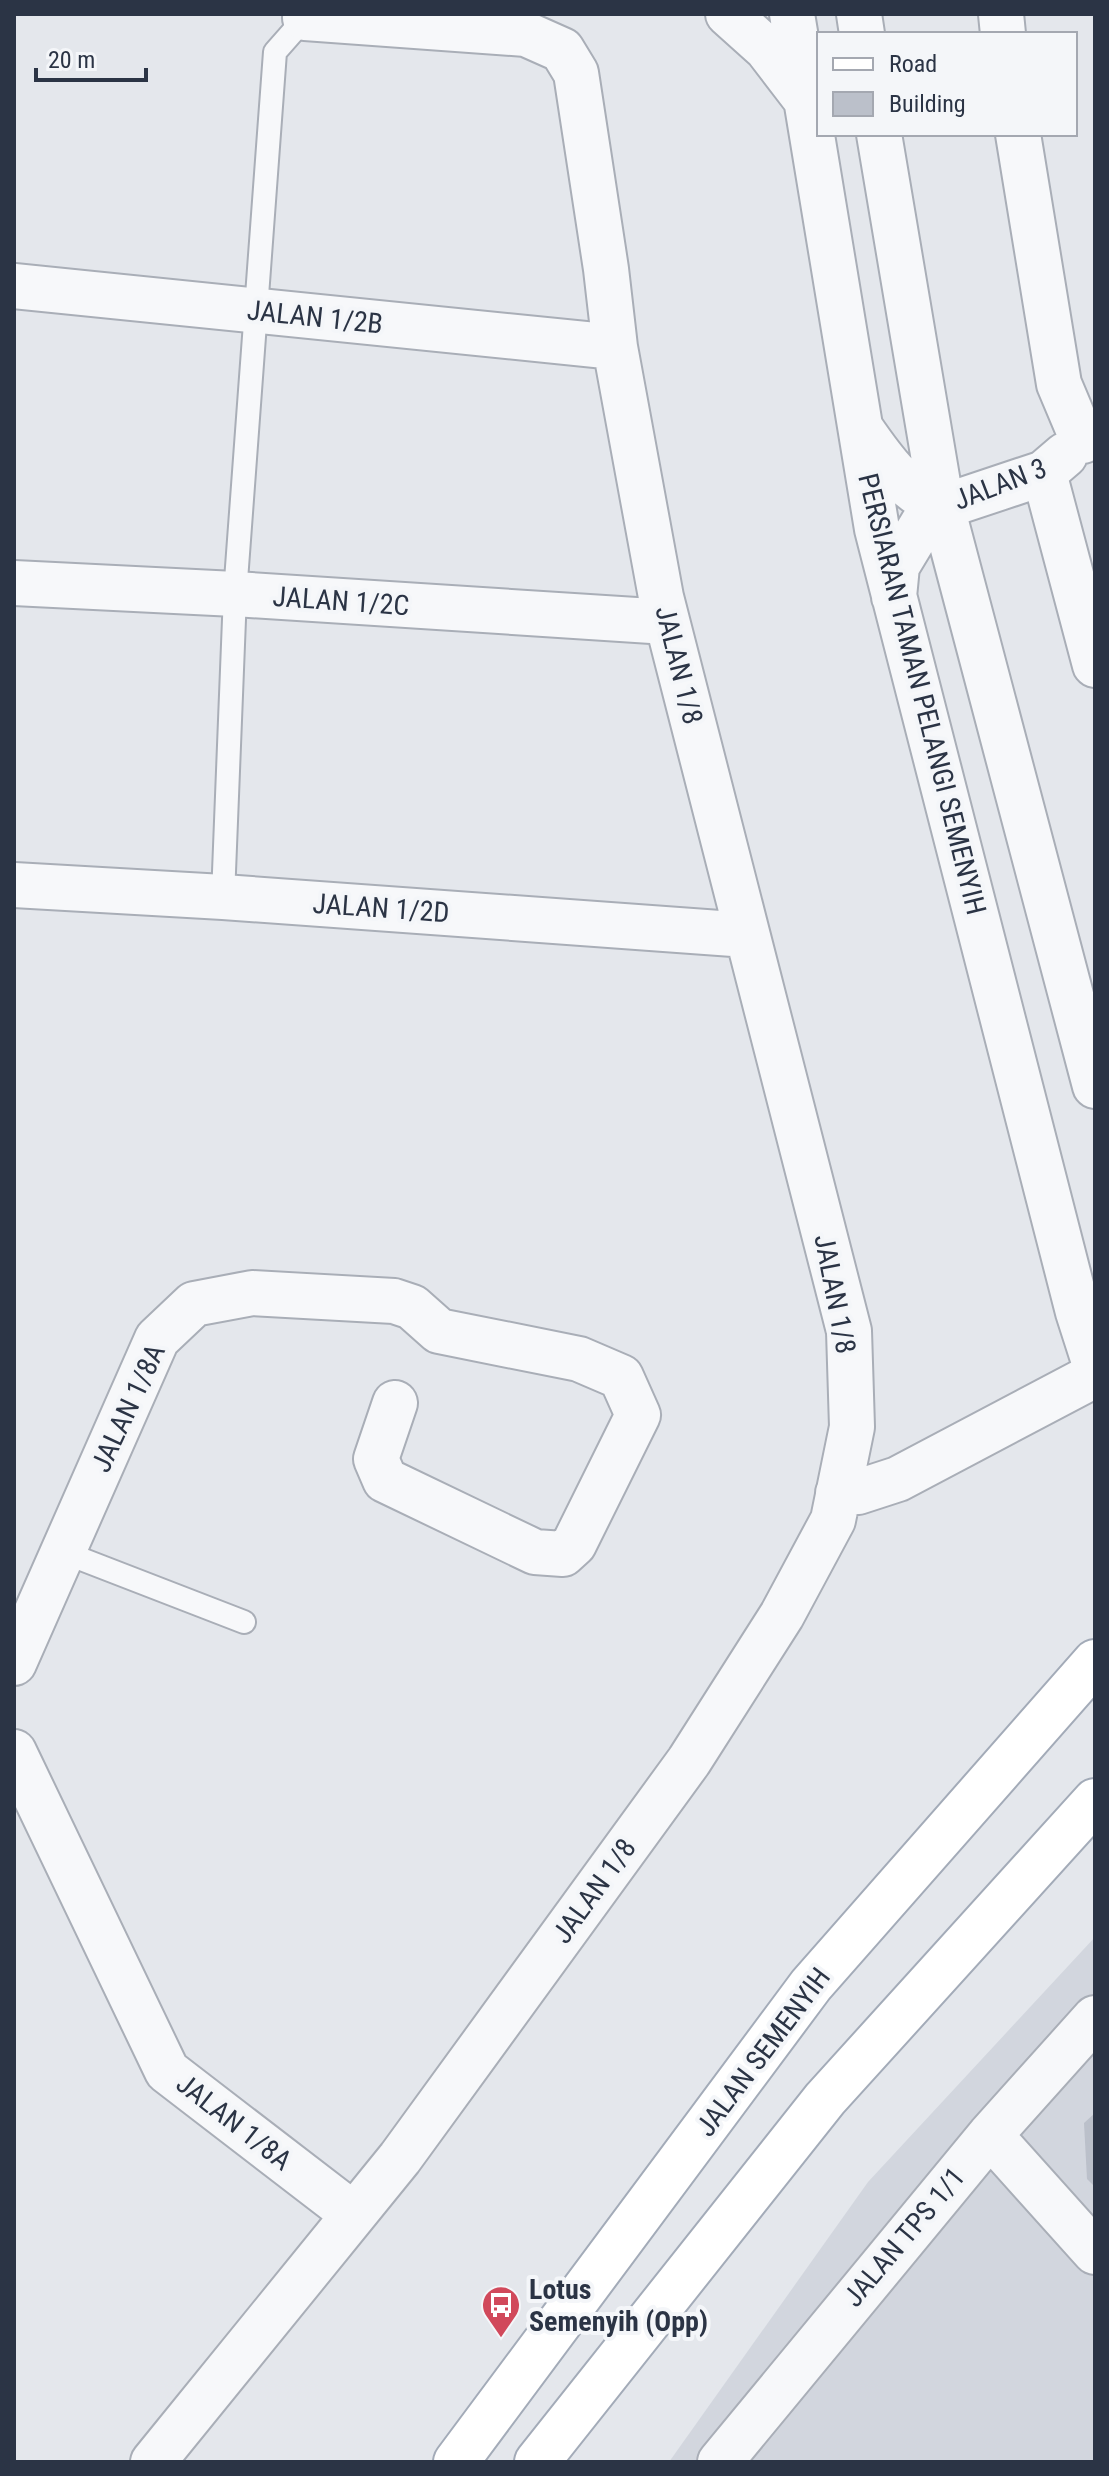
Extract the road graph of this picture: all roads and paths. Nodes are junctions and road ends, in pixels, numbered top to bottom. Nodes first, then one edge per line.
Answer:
1 (728, 14) edge
2 (792, 14) edge
3 (305, 18) joint
4 (807, 101) junction
5 (879, 136) edge
6 (1018, 136) edge
7 (14, 286) edge
8 (254, 311) junction
9 (615, 347) junction
10 (859, 426) junction
11 (1089, 436) edge
12 (1044, 473) junction
13 (942, 507) junction
14 (14, 583) edge
15 (235, 594) junction
16 (894, 597) junction
17 (667, 622) junction
18 (1095, 665) edge
19 (14, 885) edge
20 (223, 897) junction
21 (747, 935) junction
22 (1095, 1086) edge
23 (1095, 1365) edge
24 (1095, 1375) edge
25 (395, 1403) dead end
26 (838, 1493) junction
27 (63, 1552) junction
28 (244, 1622) dead end
29 (1095, 1662) edge
30 (14, 1663) edge
31 (14, 1752) edge
32 (1095, 1801) edge
33 (1095, 2018) edge
34 (990, 2135) junction
35 (353, 2214) junction
36 (1095, 2252) edge
37 (153, 2462) edge
38 (456, 2462) edge
39 (537, 2462) edge
40 (720, 2462) edge

1 - 4 street
2 - 4 street, PERSIARAN TAMAN PELANGI SEMENYIH
3 - 8 lane
3 - 9 street, JALAN 1/8
4 - 10 street, PERSIARAN TAMAN PELANGI SEMENYIH
5 - 13 street
6 - 11 street
7 - 8 street, JALAN 1/2B
8 - 9 street, JALAN 1/2B
8 - 15 lane
9 - 17 street, JALAN 1/8
10 - 13 street
10 - 16 street, PERSIARAN TAMAN PELANGI SEMENYIH
11 - 12 street, JALAN 3
12 - 13 street, JALAN 3
12 - 18 street
13 - 16 street
13 - 22 street
14 - 15 street, JALAN 1/2C
15 - 17 street, JALAN 1/2C
15 - 20 lane
16 - 23 street, PERSIARAN TAMAN PELANGI SEMENYIH
17 - 21 street, JALAN 1/8
19 - 20 street, JALAN 1/2D
20 - 21 street, JALAN 1/2D
21 - 26 street, JALAN 1/8
24 - 26 street
25 - 27 street, JALAN 1/8A
26 - 35 street, JALAN 1/8
27 - 28 lane
27 - 30 street, JALAN 1/8A
29 - 38 main road, JALAN SEMENYIH
31 - 35 street, JALAN 1/8A
32 - 39 main road
33 - 34 street, JALAN TPS 1/1
34 - 36 street
34 - 40 street, JALAN TPS 1/1
35 - 37 street, JALAN 1/8

